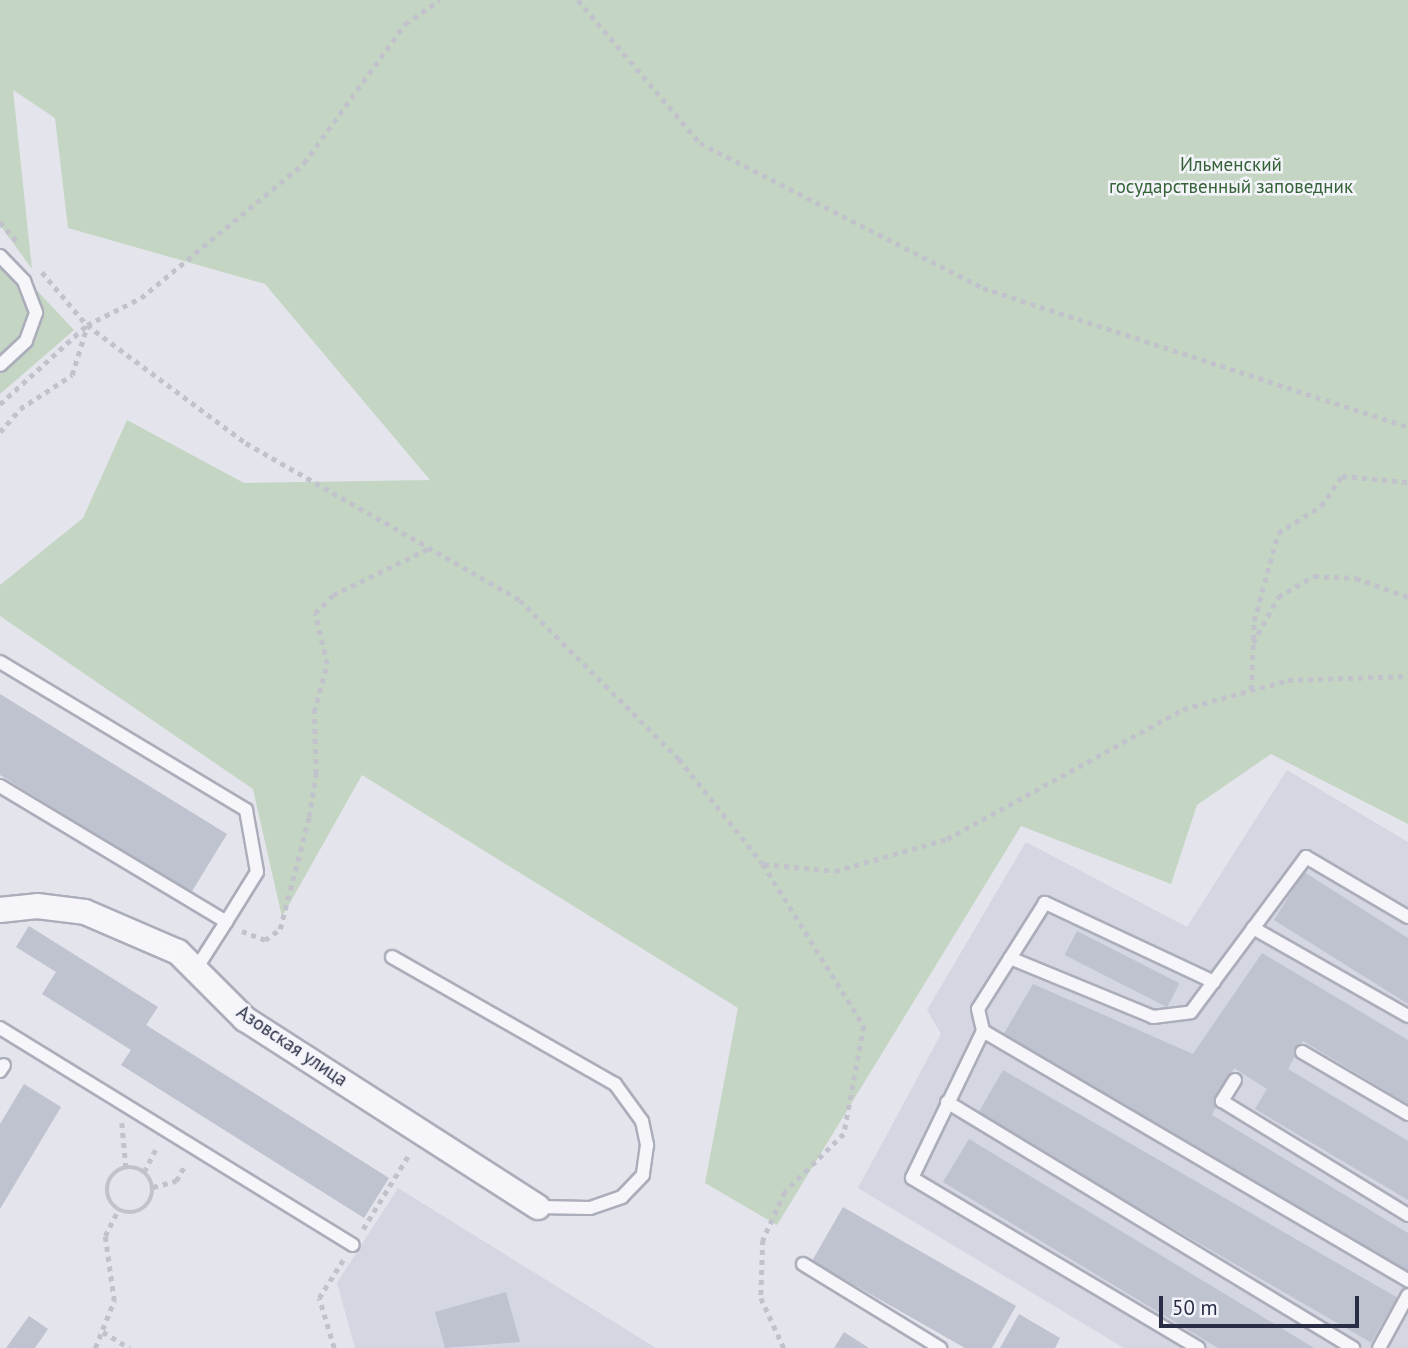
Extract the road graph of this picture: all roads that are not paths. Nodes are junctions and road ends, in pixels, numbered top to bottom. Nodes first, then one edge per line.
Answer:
1 (0, 256) edge
2 (0, 365) edge
3 (0, 662) edge
4 (0, 786) edge
5 (0, 910) edge
6 (1408, 917) edge
7 (226, 922) junction
8 (1253, 928) junction
9 (392, 957) dead end
10 (1010, 958) junction
11 (196, 969) junction
12 (1214, 982) junction
13 (1408, 1016) edge
14 (0, 1028) edge
15 (983, 1031) junction
16 (1303, 1052) dead end
17 (1236, 1080) dead end
18 (947, 1102) junction
19 (1408, 1114) edge
20 (538, 1206) joint
21 (1408, 1215) edge
22 (353, 1245) dead end
23 (803, 1264) dead end
24 (1408, 1280) edge
25 (1408, 1295) edge
26 (940, 1348) edge
27 (1198, 1348) edge
28 (1353, 1348) edge
29 (1379, 1348) edge

1 - 2 lane
3 - 7 lane
4 - 7 lane
5 - 11 street, Азовская улица
6 - 8 lane
7 - 11 lane
8 - 12 lane
8 - 13 lane
9 - 20 lane
10 - 12 lane
10 - 12 lane
10 - 15 lane
11 - 20 street, Азовская улица
14 - 22 lane
15 - 18 lane
15 - 24 lane
16 - 19 lane
17 - 21 lane
18 - 27 lane
18 - 28 lane
23 - 26 lane
25 - 29 lane

